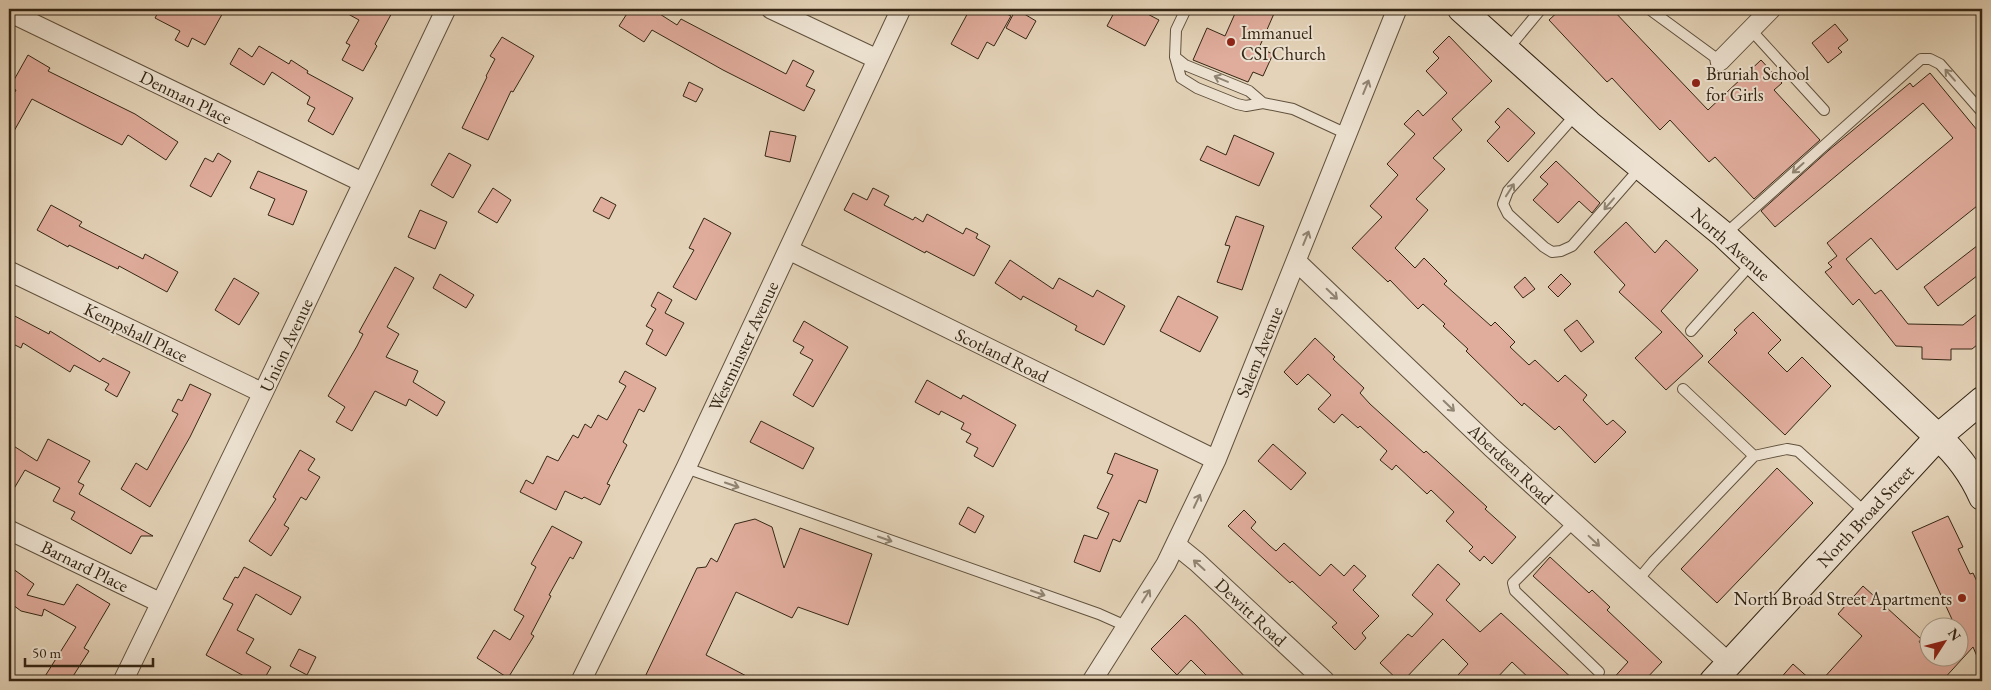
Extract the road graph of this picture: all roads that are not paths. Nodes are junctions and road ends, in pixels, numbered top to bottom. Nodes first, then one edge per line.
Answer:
1 (446, 9) edge
2 (771, 9) edge
3 (901, 9) edge
4 (1186, 9) edge
5 (1397, 9) edge
6 (1461, 9) edge
7 (1542, 9) edge
8 (1649, 9) edge
9 (1772, 9) edge
10 (9, 12) edge
11 (1751, 30) junction
12 (1507, 50) junction
13 (1175, 57) junction
14 (877, 59) junction
15 (1720, 61) joint
16 (1263, 103) junction
17 (1824, 110) dead end
18 (1982, 112) edge
19 (1578, 113) junction
20 (1347, 134) junction
21 (1641, 167) junction
22 (362, 182) junction
23 (1724, 235) junction
24 (789, 250) junction
25 (1296, 261) junction
26 (1752, 262) junction
27 (9, 271) edge
28 (1690, 331) dead end
29 (1683, 389) dead end
30 (264, 393) junction
31 (1982, 400) edge
32 (1938, 436) junction
33 (1754, 456) junction
34 (1216, 460) junction
35 (686, 468) junction
36 (1982, 497) edge
37 (1867, 514) junction
38 (1574, 522) junction
39 (9, 530) edge
40 (1176, 545) junction
41 (1638, 580) junction
42 (161, 603) junction
43 (1126, 626) junction
44 (1600, 672) dead end
45 (1721, 672) edge
46 (124, 681) edge
47 (581, 681) edge
48 (1092, 681) edge
49 (1325, 681) edge

1 - 22 street, Union Avenue
2 - 14 street
3 - 14 street, Westminster Avenue
4 - 13 lane
20 -> 5 street, Salem Avenue
6 - 12 main road, North Avenue
7 - 12 lane
8 - 15 lane
9 - 11 street
10 - 22 street, Denman Place
11 - 15 street
11 - 17 lane
12 - 19 main road, North Avenue
16 -> 13 lane
13 - 16 lane
14 - 24 street, Westminster Avenue
16 - 20 lane
18 -> 23 lane
19 - 21 main road, North Avenue
21 -> 19 lane
25 -> 20 street, Salem Avenue
21 - 23 main road, North Avenue
22 - 30 street, Union Avenue
23 - 26 main road, North Avenue
24 - 34 street, Scotland Road
24 - 35 street, Westminster Avenue
25 - 34 street, Salem Avenue
25 -> 38 street, Aberdeen Road
26 - 28 lane
26 - 32 main road, North Avenue
27 - 30 street, Kempshall Place
29 - 33 lane
30 - 42 street, Union Avenue
31 - 32 main road, North Broad Street
32 - 36 main road, North Avenue
32 - 37 main road, North Broad Street
33 - 37 lane
33 - 41 lane
40 -> 34 street, Salem Avenue
35 -> 43 lane
35 - 47 street, Westminster Avenue
37 - 45 main road, North Broad Street
38 -> 41 street, Aberdeen Road
38 - 44 lane
39 - 42 street, Barnard Place
43 -> 40 street, Salem Avenue
49 -> 40 street, Dewitt Road
41 - 45 street, Aberdeen Road
42 - 46 street, Union Avenue
43 - 48 street, Salem Avenue

